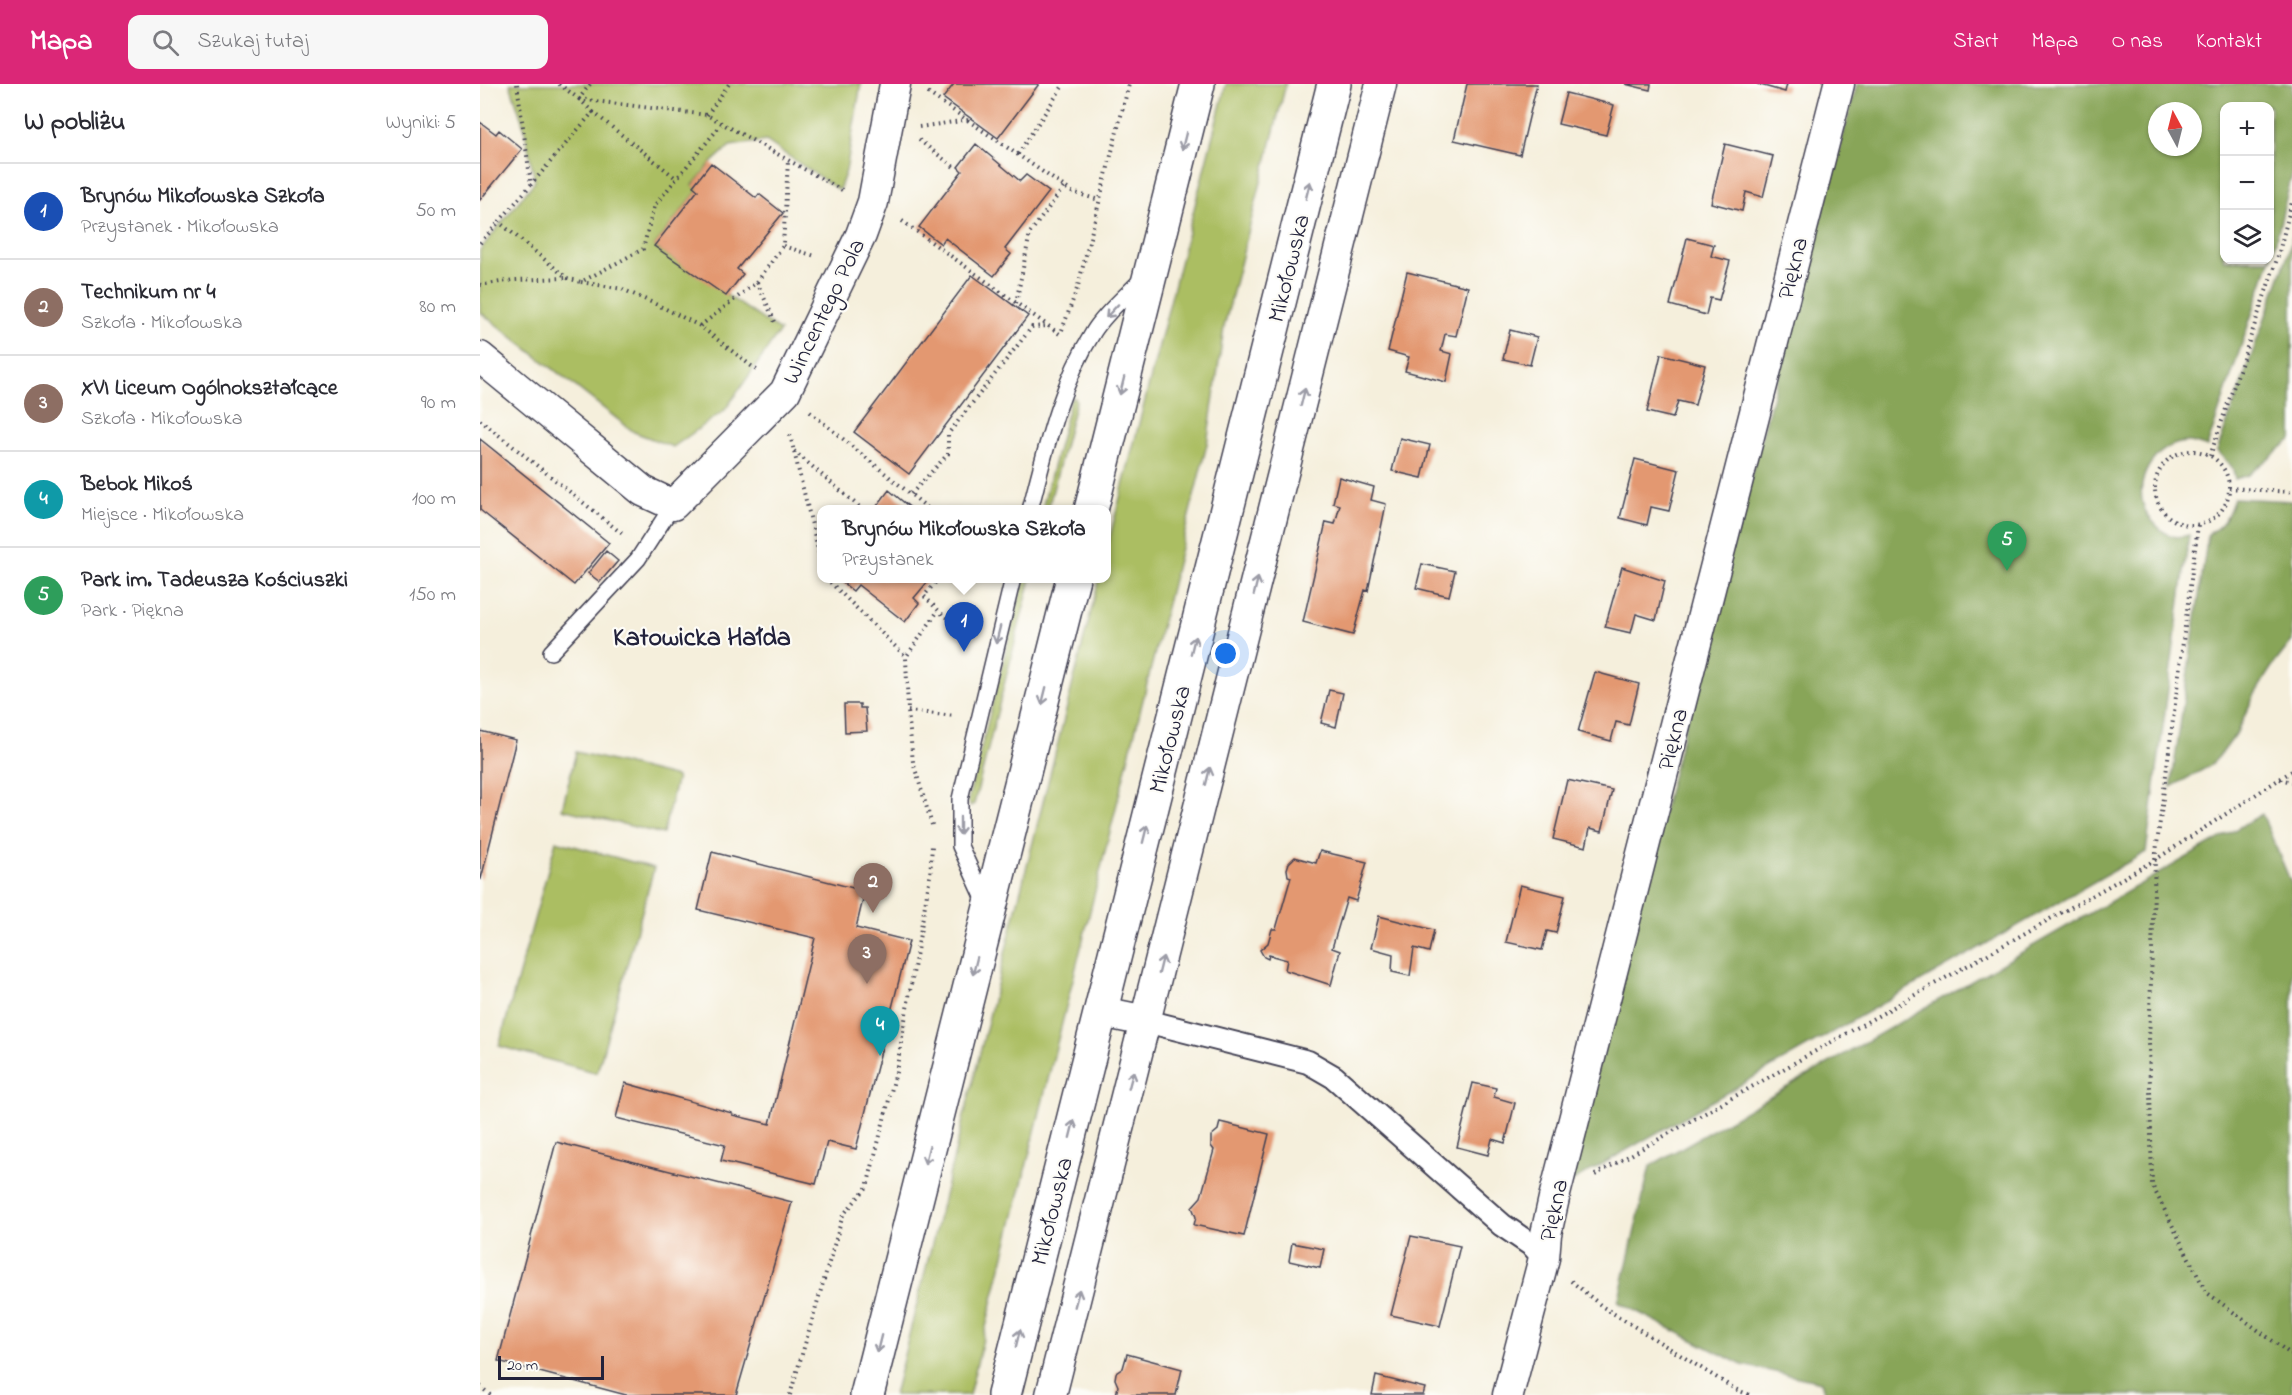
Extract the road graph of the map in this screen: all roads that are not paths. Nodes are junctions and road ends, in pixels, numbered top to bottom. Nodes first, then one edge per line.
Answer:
1 (1198, 84) edge
2 (1335, 84) edge
3 (1381, 84) edge
4 (1839, 84) edge
5 (909, 87) edge
6 (1152, 268) junction
7 (480, 357) edge
8 (1031, 505) edge
9 (1092, 505) edge
10 (673, 506) junction
11 (1012, 583) edge
12 (1072, 583) edge
13 (551, 652) dead end
14 (990, 910) junction
15 (1102, 1012) junction
16 (1146, 1022) junction
17 (1544, 1258) junction
18 (867, 1395) edge
19 (1004, 1395) edge
20 (1051, 1395) edge
21 (1508, 1395) edge

1 -> 6 main road
15 -> 2 main road, Mikołowska
16 -> 3 street, Mikołowska
4 - 17 street, Piękna
5 - 10 street, Wincentego Pola
6 -> 8 lane
6 -> 9 main road
7 - 10 street
10 - 13 lane
11 -> 14 lane
12 -> 14 main road
14 -> 18 main road
15 - 16 street
19 -> 15 main road, Mikołowska
16 - 17 street
20 -> 16 street, Mikołowska
17 - 21 street, Piękna

